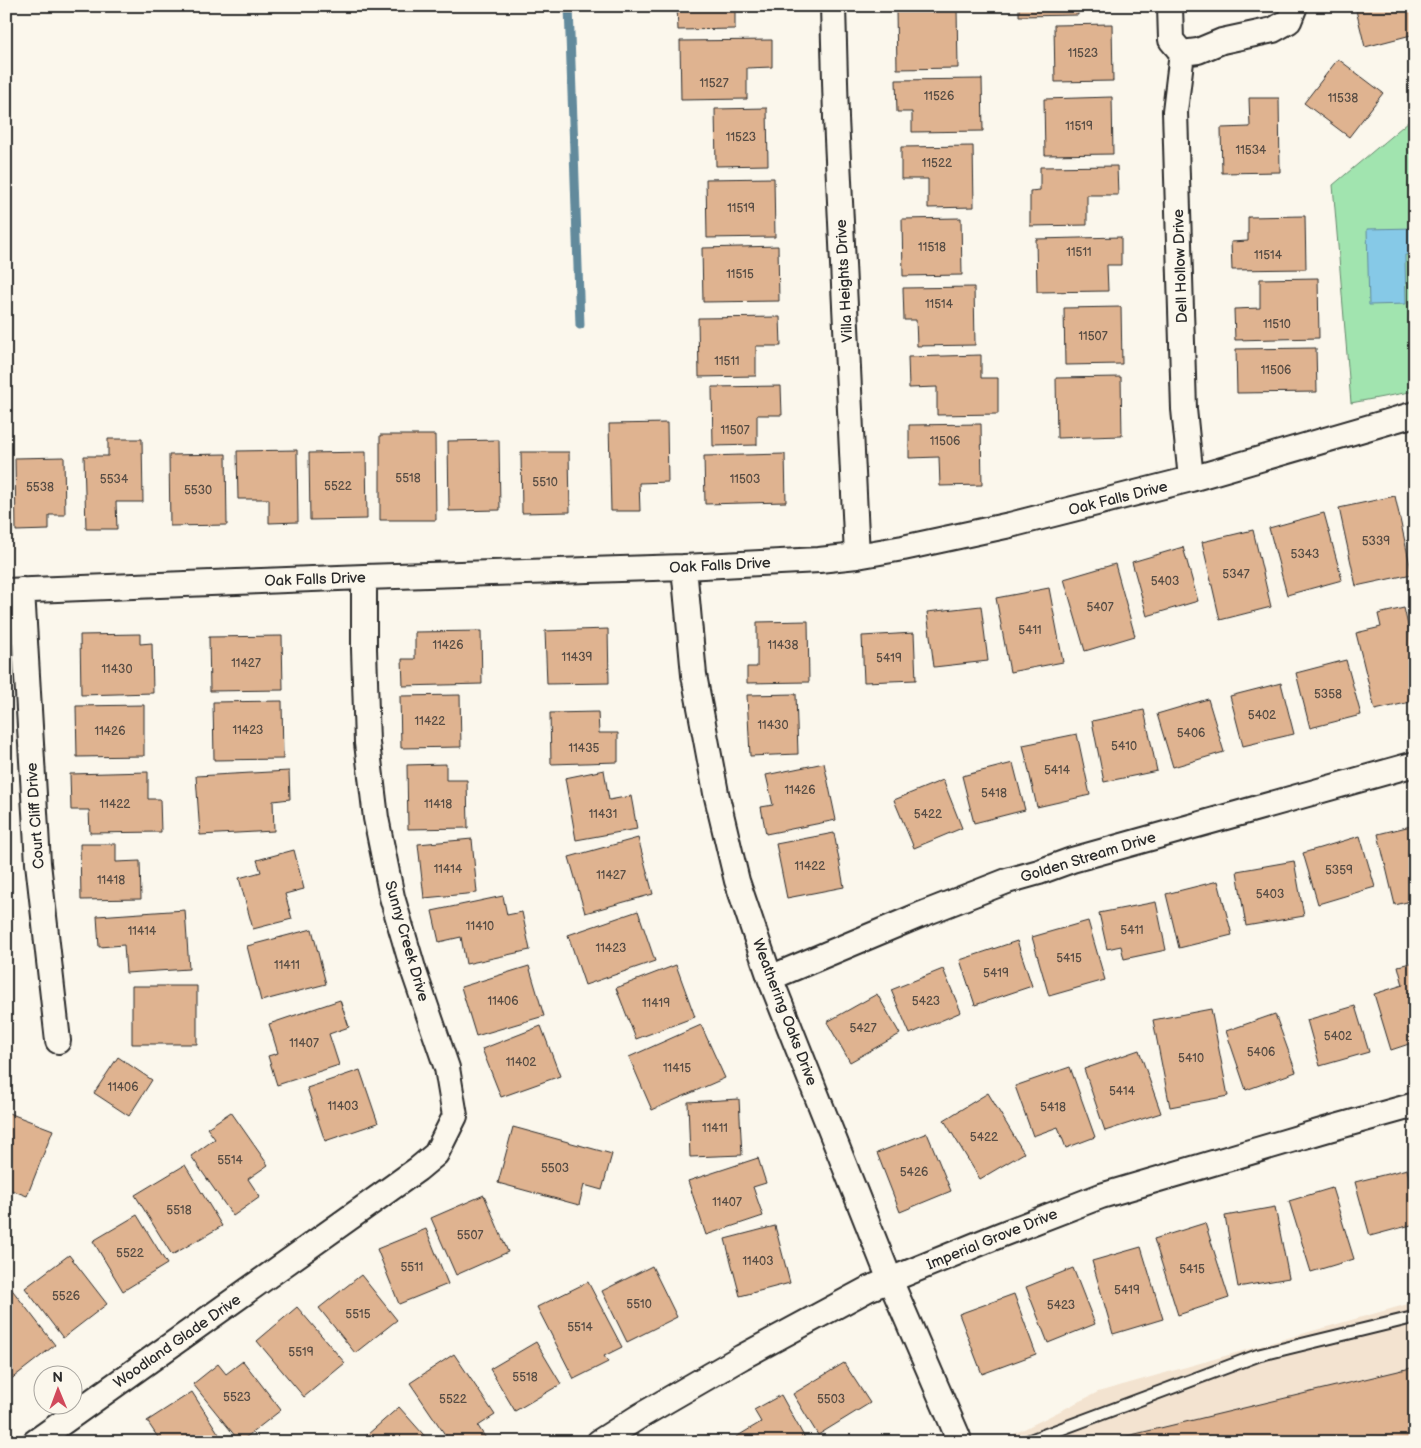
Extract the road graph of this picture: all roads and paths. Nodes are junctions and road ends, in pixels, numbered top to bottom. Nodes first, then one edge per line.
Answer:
1 (833, 6) edge
2 (1170, 6) edge
3 (1294, 6) edge
4 (1182, 53) junction
5 (1415, 414) edge
6 (1191, 479) junction
7 (857, 556) junction
8 (684, 567) junction
9 (364, 577) junction
10 (14, 590) edge
11 (1415, 764) edge
12 (770, 978) junction
13 (58, 1041) dead end
14 (1415, 1105) edge
15 (320, 1239) joint
16 (890, 1280) junction
17 (1415, 1317) edge
18 (958, 1437) dead end
19 (35, 1442) edge
20 (599, 1442) edge
21 (1026, 1442) edge

1 - 7 street, Villa Heights Drive
2 - 4 street
3 - 4 street
4 - 6 street, Dell Hollow Drive
5 - 6 street, Oak Falls Drive
6 - 7 street, Oak Falls Drive
7 - 8 street, Oak Falls Drive
8 - 9 street, Oak Falls Drive
8 - 12 street, Weathering Oaks Drive
9 - 10 street, Oak Falls Drive
9 - 15 street, Sunny Creek Drive
10 - 13 street, Court Cliff Drive
11 - 12 street, Golden Stream Drive
12 - 16 street, Weathering Oaks Drive
14 - 16 street, Imperial Grove Drive
15 - 19 street, Woodland Glade Drive
16 - 18 street, Weathering Oaks Drive
16 - 20 street, Imperial Grove Drive
17 - 21 lane

